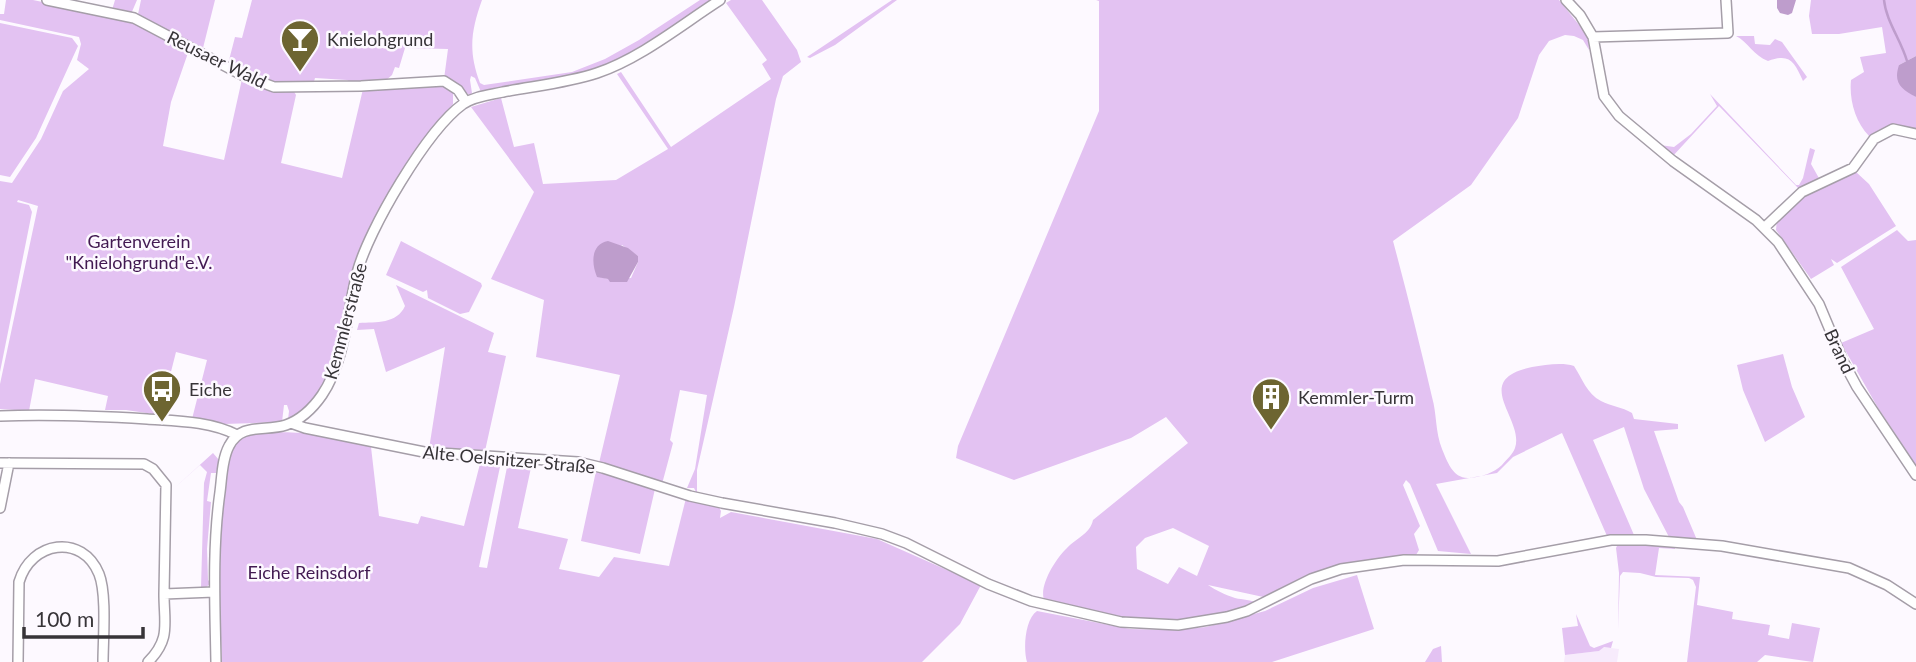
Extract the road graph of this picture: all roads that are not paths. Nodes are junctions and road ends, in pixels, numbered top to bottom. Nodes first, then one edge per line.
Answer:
1 (47, 0) edge
2 (720, 0) edge
3 (1566, 0) edge
4 (1726, 0) edge
5 (1593, 37) junction
6 (466, 102) junction
7 (1916, 134) edge
8 (1765, 227) junction
9 (0, 416) edge
10 (291, 423) junction
11 (237, 435) junction
12 (4, 463) edge
13 (1916, 475) edge
14 (0, 508) edge
15 (214, 592) junction
16 (164, 594) junction
17 (1916, 604) edge
18 (154, 660) edge
19 (18, 662) edge
20 (103, 662) edge
21 (216, 662) edge

1 - 6 street, Reusaer Wald
2 - 6 street, Kemmlerstraße
3 - 5 street, Brand
4 - 5 street
5 - 8 street, Brand
6 - 10 street, Kemmlerstraße
7 - 8 street
8 - 13 street, Brand
9 - 11 street
10 - 11 street
10 - 17 street, Alte Oelsnitzer Straße
11 - 15 street
12 - 14 street
12 - 16 street
15 - 16 street
15 - 21 street
16 - 18 street
19 - 20 street

